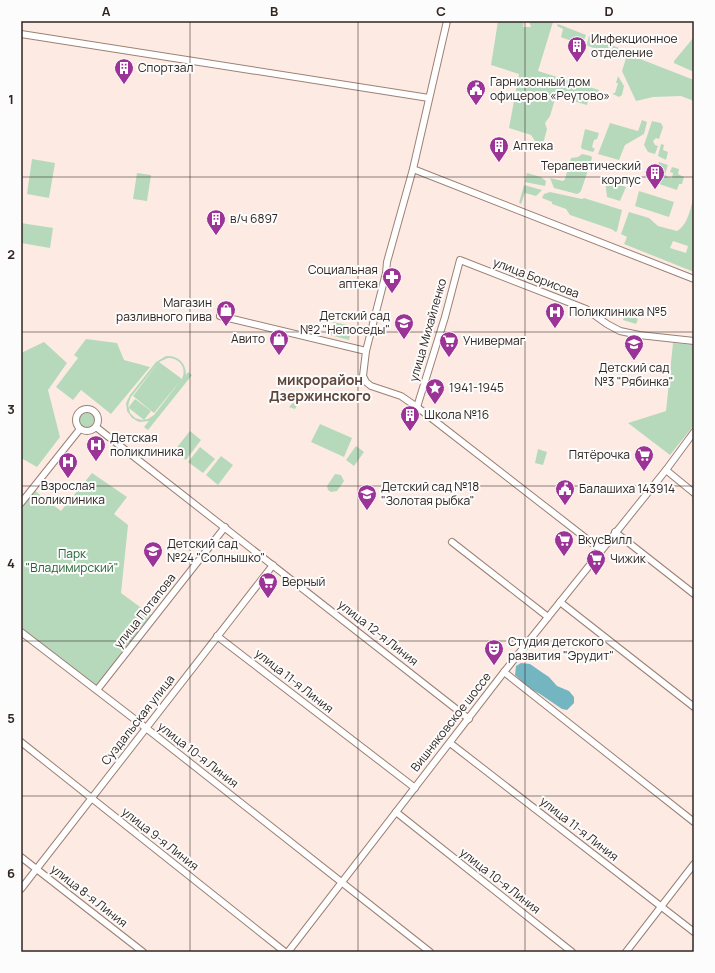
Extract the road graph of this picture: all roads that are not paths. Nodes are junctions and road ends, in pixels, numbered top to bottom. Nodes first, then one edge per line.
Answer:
1 (448, 21) edge
2 (21, 34) edge
3 (429, 98) junction
4 (413, 169) junction
5 (460, 260) joint
6 (694, 279) edge
7 (220, 316) dead end
8 (694, 341) edge
9 (366, 351) junction
10 (417, 407) junction
11 (96, 427) junction
12 (80, 429) junction
13 (694, 432) edge
14 (666, 470) junction
15 (694, 493) edge
16 (21, 502) edge
17 (225, 527) junction
18 (615, 532) junction
19 (452, 542) dead end
20 (601, 550) junction
21 (272, 565) junction
22 (694, 594) edge
23 (560, 602) junction
24 (548, 617) junction
25 (21, 632) edge
26 (217, 636) junction
27 (504, 672) junction
28 (97, 690) junction
29 (694, 707) edge
30 (468, 719) junction
31 (146, 728) junction
32 (21, 742) edge
33 (450, 743) junction
34 (414, 788) junction
35 (91, 798) junction
36 (396, 812) junction
37 (694, 822) edge
38 (21, 857) edge
39 (694, 864) edge
40 (36, 869) junction
41 (341, 883) junction
42 (21, 889) edge
43 (661, 906) junction
44 (694, 932) edge
45 (143, 952) edge
46 (285, 952) edge
47 (288, 952) edge
48 (430, 952) edge
49 (572, 952) edge
50 (626, 952) edge

1 - 3 street
2 - 3 street
3 - 4 street
4 - 6 street
4 - 9 street
5 - 8 street, улица Борисова
5 - 10 street, улица Михайленко
7 - 9 street
9 - 10 street
10 - 20 street
11 - 12 street
11 - 12 street
11 - 17 street, улица 12-я Линия
12 - 16 street
13 - 14 street, Вишняковское шоссе
14 - 15 street
14 - 18 street, Вишняковское шоссе
17 - 21 street, улица 12-я Линия
17 - 28 street, улица Потапова
18 - 20 street, Вишняковское шоссе
18 - 22 street
19 - 24 street
20 - 23 street, Вишняковское шоссе
21 - 26 street, Суздальская улица
21 - 30 street, улица 12-я Линия
23 - 24 street, Вишняковское шоссе
23 - 29 street
24 - 27 street, Вишняковское шоссе
25 - 28 street, улица 10-я Линия
26 - 31 street, Суздальская улица
26 - 34 street, улица 11-я Линия
27 - 30 street, Вишняковское шоссе
27 - 37 street
28 - 31 street, улица 10-я Линия
30 - 33 street, Вишняковское шоссе
31 - 35 street, Суздальская улица
31 - 41 street, улица 10-я Линия
32 - 35 street, улица 9-я Линия
33 - 34 street, Вишняковское шоссе
33 - 43 street, улица 11-я Линия
34 - 36 street, Вишняковское шоссе
35 - 40 street, Суздальская улица
35 - 46 street, улица 9-я Линия
36 - 41 street, Вишняковское шоссе
36 - 49 street, улица 10-я Линия
38 - 40 street, улица 8-я Линия
39 - 43 street
40 - 42 street, Суздальская улица
40 - 45 street, улица 8-я Линия
41 - 47 street, Вишняковское шоссе
41 - 48 street
43 - 44 street, улица 11-я Линия
43 - 50 street

